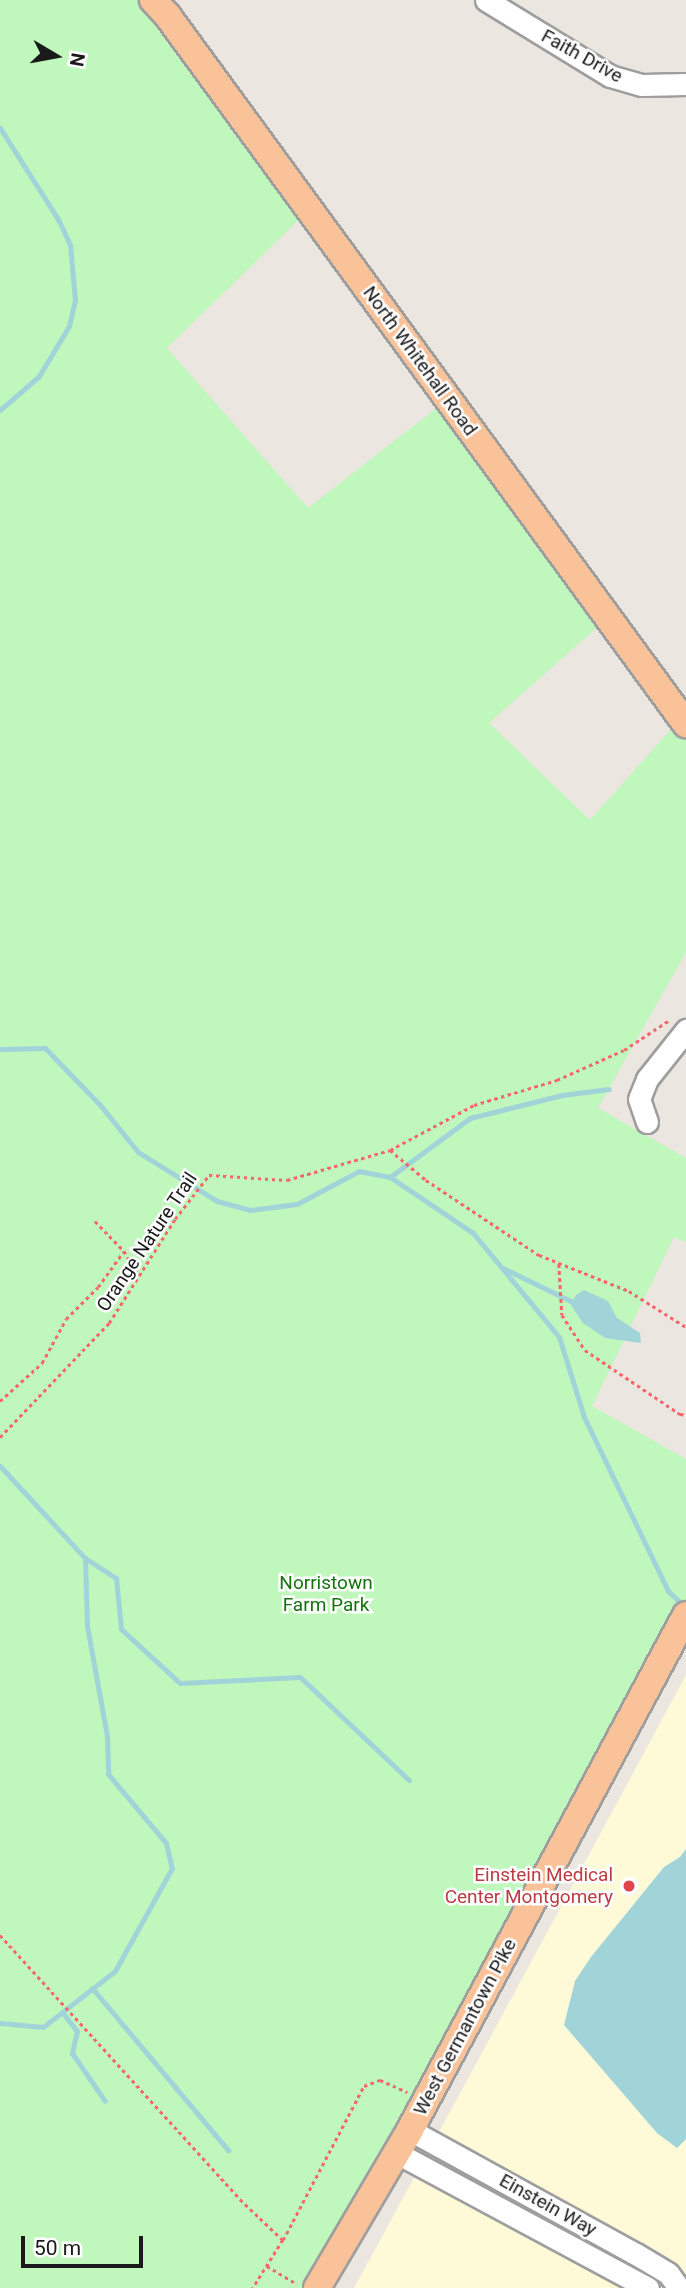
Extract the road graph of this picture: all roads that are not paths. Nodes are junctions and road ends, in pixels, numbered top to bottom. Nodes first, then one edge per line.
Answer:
1 (153, 0) edge
2 (486, 0) edge
3 (686, 84) edge
4 (686, 724) edge
5 (678, 1025) edge
6 (647, 1122) dead end
7 (686, 1615) edge
8 (410, 2130) junction
9 (397, 2153) junction
10 (317, 2288) edge
11 (648, 2288) edge
12 (679, 2288) edge

1 - 4 main road, North Whitehall Road
2 - 3 street, Faith Drive
5 - 6 street
7 - 8 main road, West Germantown Pike
8 - 9 main road, West Germantown Pike
8 - 12 street, Einstein Way
9 - 10 main road, West Germantown Pike
9 - 11 street, Einstein Way

